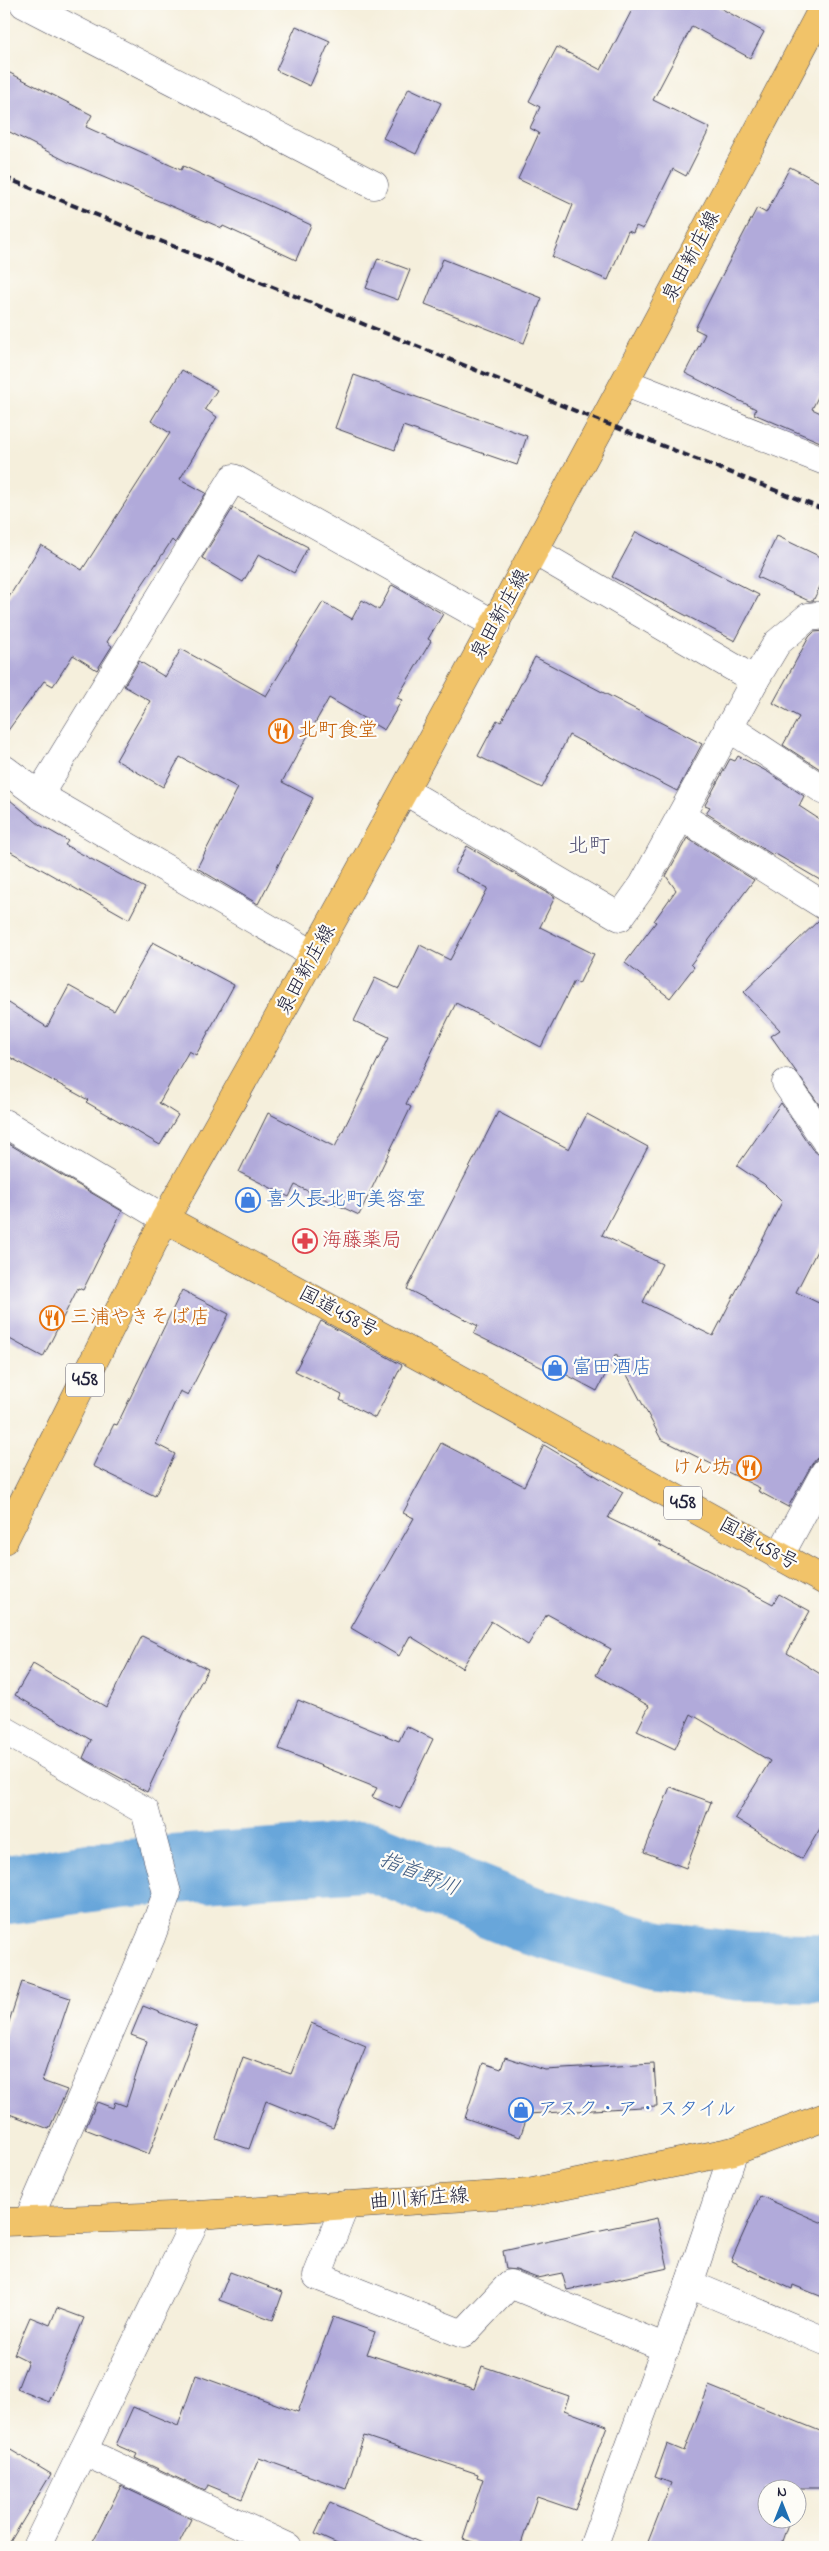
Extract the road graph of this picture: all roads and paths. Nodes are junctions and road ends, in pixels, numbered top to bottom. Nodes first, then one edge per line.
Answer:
1 (24, 4) edge
2 (825, 4) edge
3 (374, 185) dead end
4 (626, 382) junction
5 (825, 461) edge
6 (536, 552) junction
7 (825, 615) edge
8 (496, 625) junction
9 (755, 680) junction
10 (728, 727) junction
11 (4, 769) edge
12 (405, 792) junction
13 (825, 792) edge
14 (39, 795) junction
15 (681, 816) junction
16 (825, 906) edge
17 (315, 955) junction
18 (786, 1083) dead end
19 (4, 1123) edge
20 (825, 1140) edge
21 (165, 1219) junction
22 (825, 1472) edge
23 (4, 1540) edge
24 (779, 1558) junction
25 (825, 1581) edge
26 (4, 1730) edge
27 (825, 2117) edge
28 (734, 2151) junction
29 (345, 2205) junction
30 (198, 2215) junction
31 (16, 2222) edge
32 (689, 2284) junction
33 (825, 2341) edge
34 (666, 2348) junction
35 (83, 2451) junction
36 (36, 2547) edge
37 (288, 2547) edge
38 (593, 2547) edge

1 - 3 street
2 - 4 main road, 泉田新庄線
4 - 5 street
4 - 6 main road, 泉田新庄線
6 - 8 main road, 泉田新庄線
6 - 9 street
7 - 9 street
8 - 12 main road, 泉田新庄線
8 - 14 street
9 - 10 street
10 - 13 street
10 - 15 street
11 - 14 street
12 - 15 street
12 - 17 main road, 泉田新庄線
14 - 17 street
15 - 16 street
17 - 21 main road, 泉田新庄線
18 - 20 street
19 - 21 street
21 - 23 main road, 458
21 - 24 main road, 国道458号 / 458
22 - 24 street
24 - 25 main road, 国道458号 / 458
26 - 31 street
27 - 28 main road, 曲川新庄線
28 - 29 main road, 曲川新庄線
28 - 32 street
29 - 30 main road, 曲川新庄線
29 - 34 street
30 - 31 main road, 曲川新庄線
30 - 35 street
32 - 33 street
32 - 34 street
34 - 38 street
35 - 36 street
35 - 37 street

